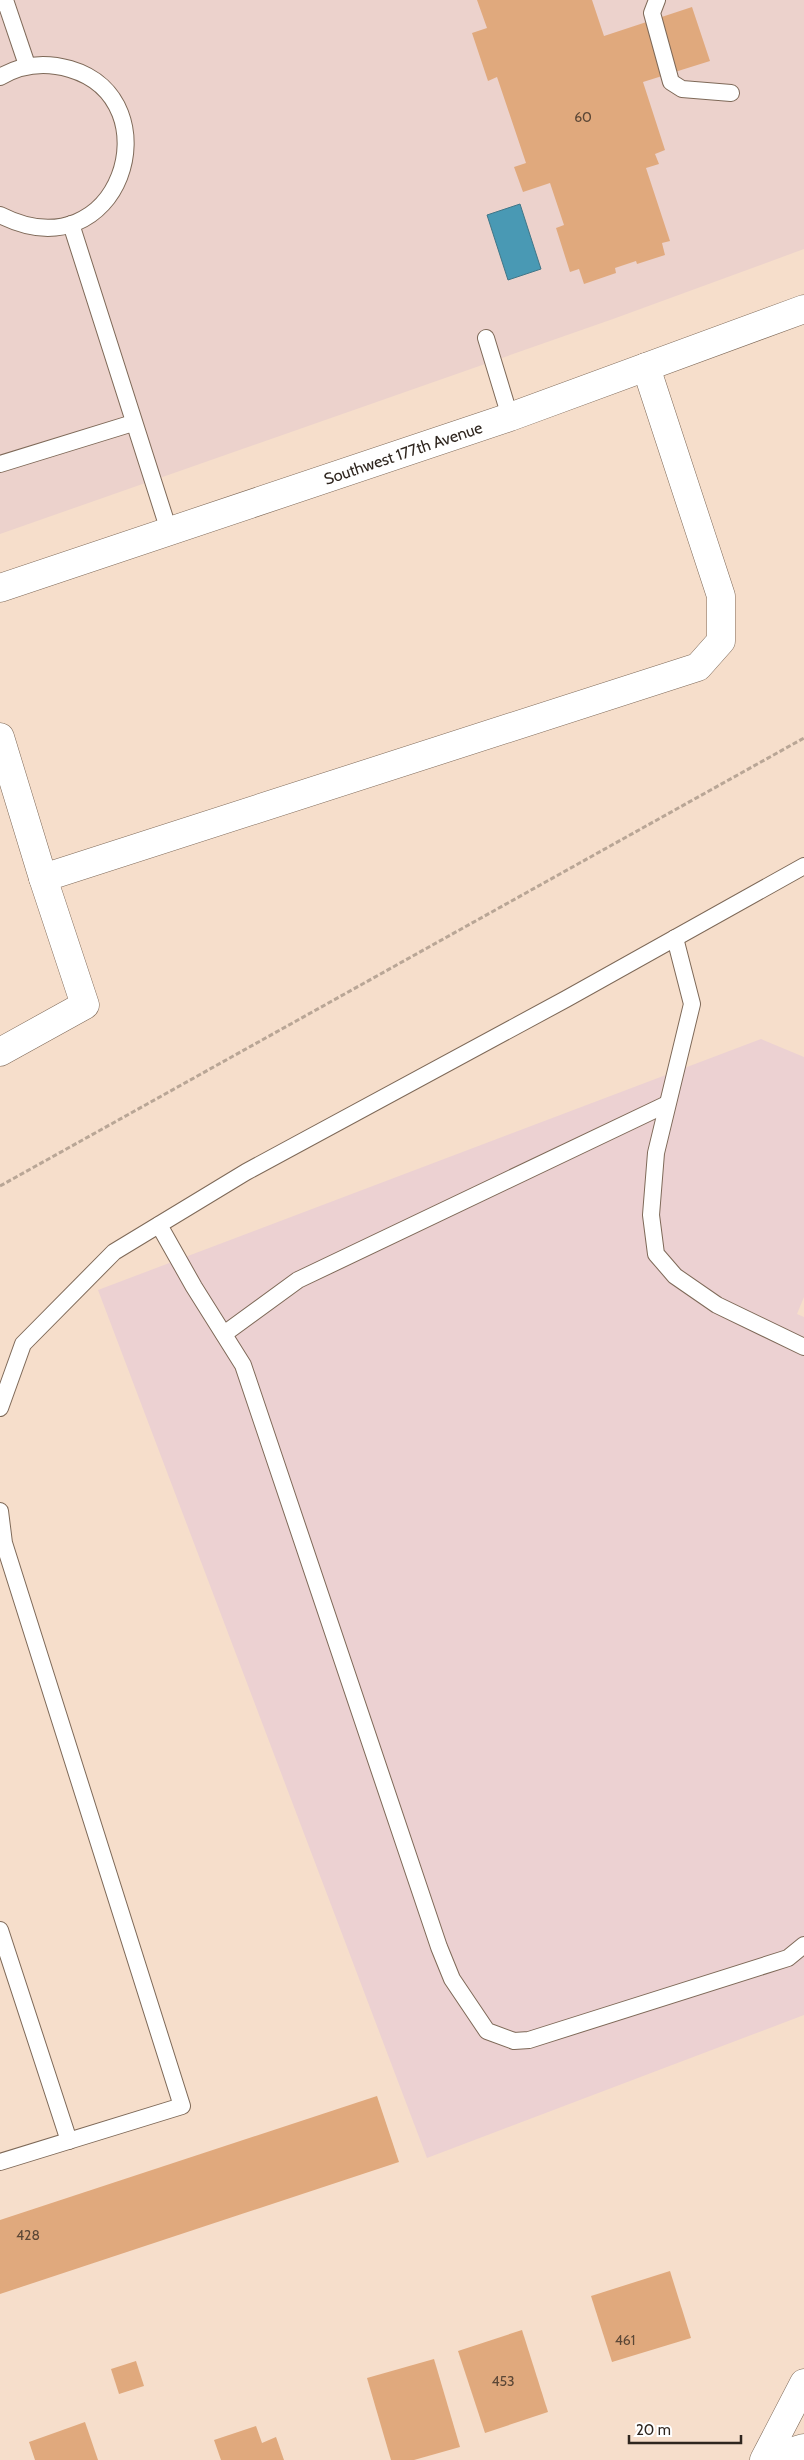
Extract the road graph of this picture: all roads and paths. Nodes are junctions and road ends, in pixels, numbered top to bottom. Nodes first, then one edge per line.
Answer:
1 (5, 0) edge
2 (657, 0) edge
3 (27, 65) junction
4 (0, 76) edge
5 (731, 93) dead end
6 (0, 215) edge
7 (71, 224) junction
8 (804, 309) edge
9 (486, 338) dead end
10 (646, 367) junction
11 (510, 417) junction
12 (133, 424) junction
13 (1, 460) edge
14 (169, 531) junction
15 (0, 588) edge
16 (0, 736) edge
17 (804, 738) edge
18 (804, 866) edge
19 (43, 878) junction
20 (675, 938) junction
21 (0, 1052) edge
22 (667, 1104) junction
23 (0, 1186) edge
24 (159, 1225) junction
25 (224, 1334) junction
26 (23, 1344) junction
27 (804, 1347) edge
28 (0, 1370) edge
29 (0, 1408) edge
30 (0, 1510) edge
31 (0, 1930) edge
32 (804, 1945) edge
33 (69, 2141) junction
34 (0, 2162) edge
35 (804, 2383) edge
36 (798, 2410) edge
37 (804, 2448) edge
38 (766, 2460) edge

1 - 3 lane
2 - 5 lane
3 - 4 lane
3 - 7 lane
6 - 7 lane
7 - 12 lane
8 - 10 street, Southwest 177th Avenue
9 - 11 lane
10 - 11 street, Southwest 177th Avenue
10 - 19 street
11 - 14 street, Southwest 177th Avenue
12 - 13 lane
12 - 14 lane
14 - 15 street, Southwest 177th Avenue
16 - 19 street
17 - 23 path
18 - 20 lane
19 - 21 street
20 - 22 lane
20 - 24 lane
22 - 25 lane
22 - 27 lane
24 - 25 lane
24 - 26 lane
25 - 32 lane
26 - 28 lane
26 - 29 lane
30 - 33 lane
31 - 33 lane
33 - 34 lane
35 - 36 street
36 - 38 street
37 - 38 street

